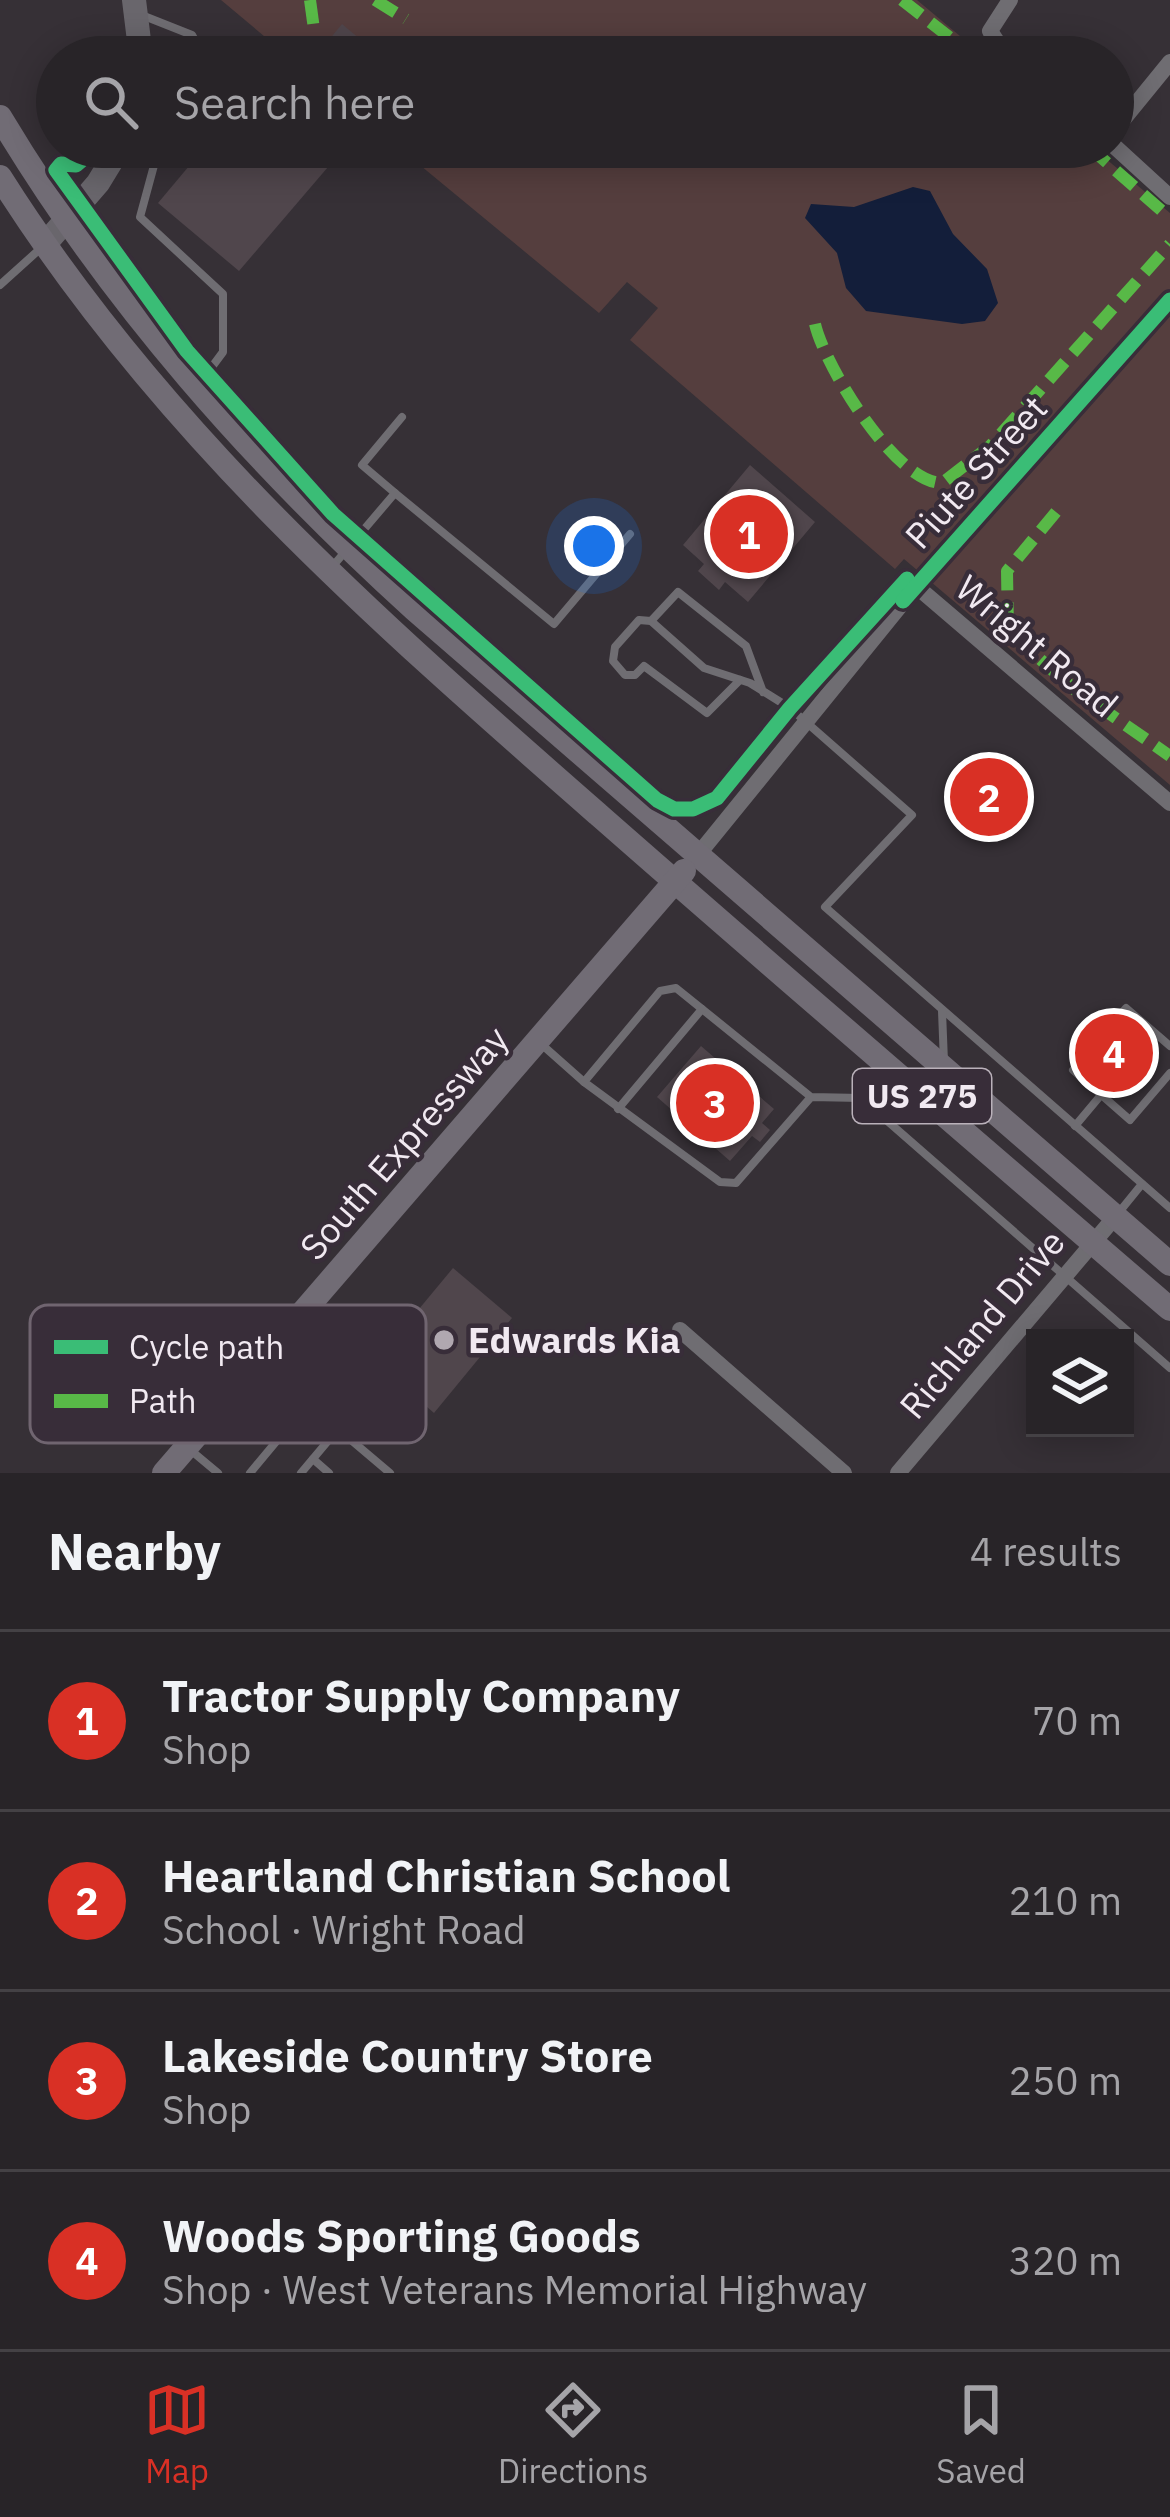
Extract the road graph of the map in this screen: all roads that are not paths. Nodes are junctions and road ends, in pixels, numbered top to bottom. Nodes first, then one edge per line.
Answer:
1 (1010, 0) edge
2 (136, 7) edge
3 (193, 36) edge
4 (993, 36) edge
5 (1170, 62) edge
6 (1134, 106) edge
7 (0, 118) edge
8 (1134, 164) edge
9 (104, 168) edge
10 (153, 168) edge
11 (0, 177) edge
12 (1170, 196) edge
13 (67, 219) junction
14 (46, 243) junction
15 (0, 285) edge
16 (1170, 300) edge
17 (195, 389) junction
18 (402, 417) dead end
19 (395, 493) junction
20 (630, 534) dead end
21 (349, 549) junction
22 (326, 573) junction
23 (916, 586) junction
24 (651, 621) junction
25 (740, 680) junction
26 (763, 692) junction
27 (804, 722) junction
28 (1170, 803) edge
29 (697, 856) junction
30 (675, 882) junction
31 (702, 1009) junction
32 (942, 1009) junction
33 (538, 1042) junction
34 (1170, 1046) edge
35 (889, 1066) junction
36 (944, 1069) junction
37 (1170, 1073) edge
38 (584, 1082) junction
39 (1101, 1095) junction
40 (811, 1096) junction
41 (861, 1098) junction
42 (618, 1109) junction
43 (1075, 1126) junction
44 (1142, 1184) junction
45 (1170, 1208) edge
46 (1115, 1217) junction
47 (1094, 1243) junction
48 (1170, 1264) edge
49 (1065, 1278) junction
50 (312, 1305) edge
51 (1170, 1309) edge
52 (680, 1330) dead end
53 (1170, 1368) edge
54 (191, 1443) edge
55 (275, 1443) edge
56 (326, 1443) edge
57 (355, 1443) edge
58 (187, 1447) junction
59 (313, 1459) junction
60 (164, 1473) edge
61 (218, 1473) edge
62 (250, 1473) edge
63 (302, 1473) edge
64 (329, 1473) edge
65 (390, 1473) edge
66 (844, 1473) edge
67 (898, 1473) edge

1 - 4 street
2 - 3 lane
5 - 6 street
7 - 13 main road, US 275
8 - 12 street
9 - 13 street
10 - 17 lane
11 - 14 main road, US 275
13 - 14 street
13 - 17 main road, US 275
14 - 15 lane
14 - 22 main road, US 275
16 - 23 street, Piute Street
17 - 21 main road, US 275
18 - 19 lane
19 - 20 lane
19 - 21 lane
21 - 22 lane
21 - 29 main road, US 275
22 - 30 main road, US 275
23 - 27 street, Piute Street
23 - 28 street, Wright Road
24 - 25 lane
24 - 25 lane
24 - 26 lane
25 - 26 lane
26 - 27 lane
27 - 29 street, Piute Street
27 - 32 lane
29 - 30 main road, South Expressway
29 - 36 main road, US 275
30 - 33 main road, South Expressway
30 - 35 main road, US 275
31 - 38 lane
31 - 40 lane
31 - 42 lane
32 - 36 lane
32 - 43 lane
33 - 38 lane
33 - 50 main road, South Expressway
34 - 39 lane
35 - 41 lane
35 - 47 main road, US 275
36 - 46 main road, US 275
37 - 39 lane
38 - 42 lane
39 - 43 lane
40 - 41 lane
40 - 42 lane
41 - 49 lane
43 - 44 lane
44 - 45 lane
44 - 46 lane
46 - 47 street, Richland Drive
46 - 48 main road, US 275
47 - 49 street, Richland Drive
47 - 51 main road, US 275
49 - 53 lane
49 - 67 street, Richland Drive
52 - 66 street
54 - 58 main road, South Expressway
55 - 62 lane
56 - 59 lane
57 - 65 lane
58 - 60 main road, South Expressway
58 - 61 lane
59 - 63 lane
59 - 64 lane

